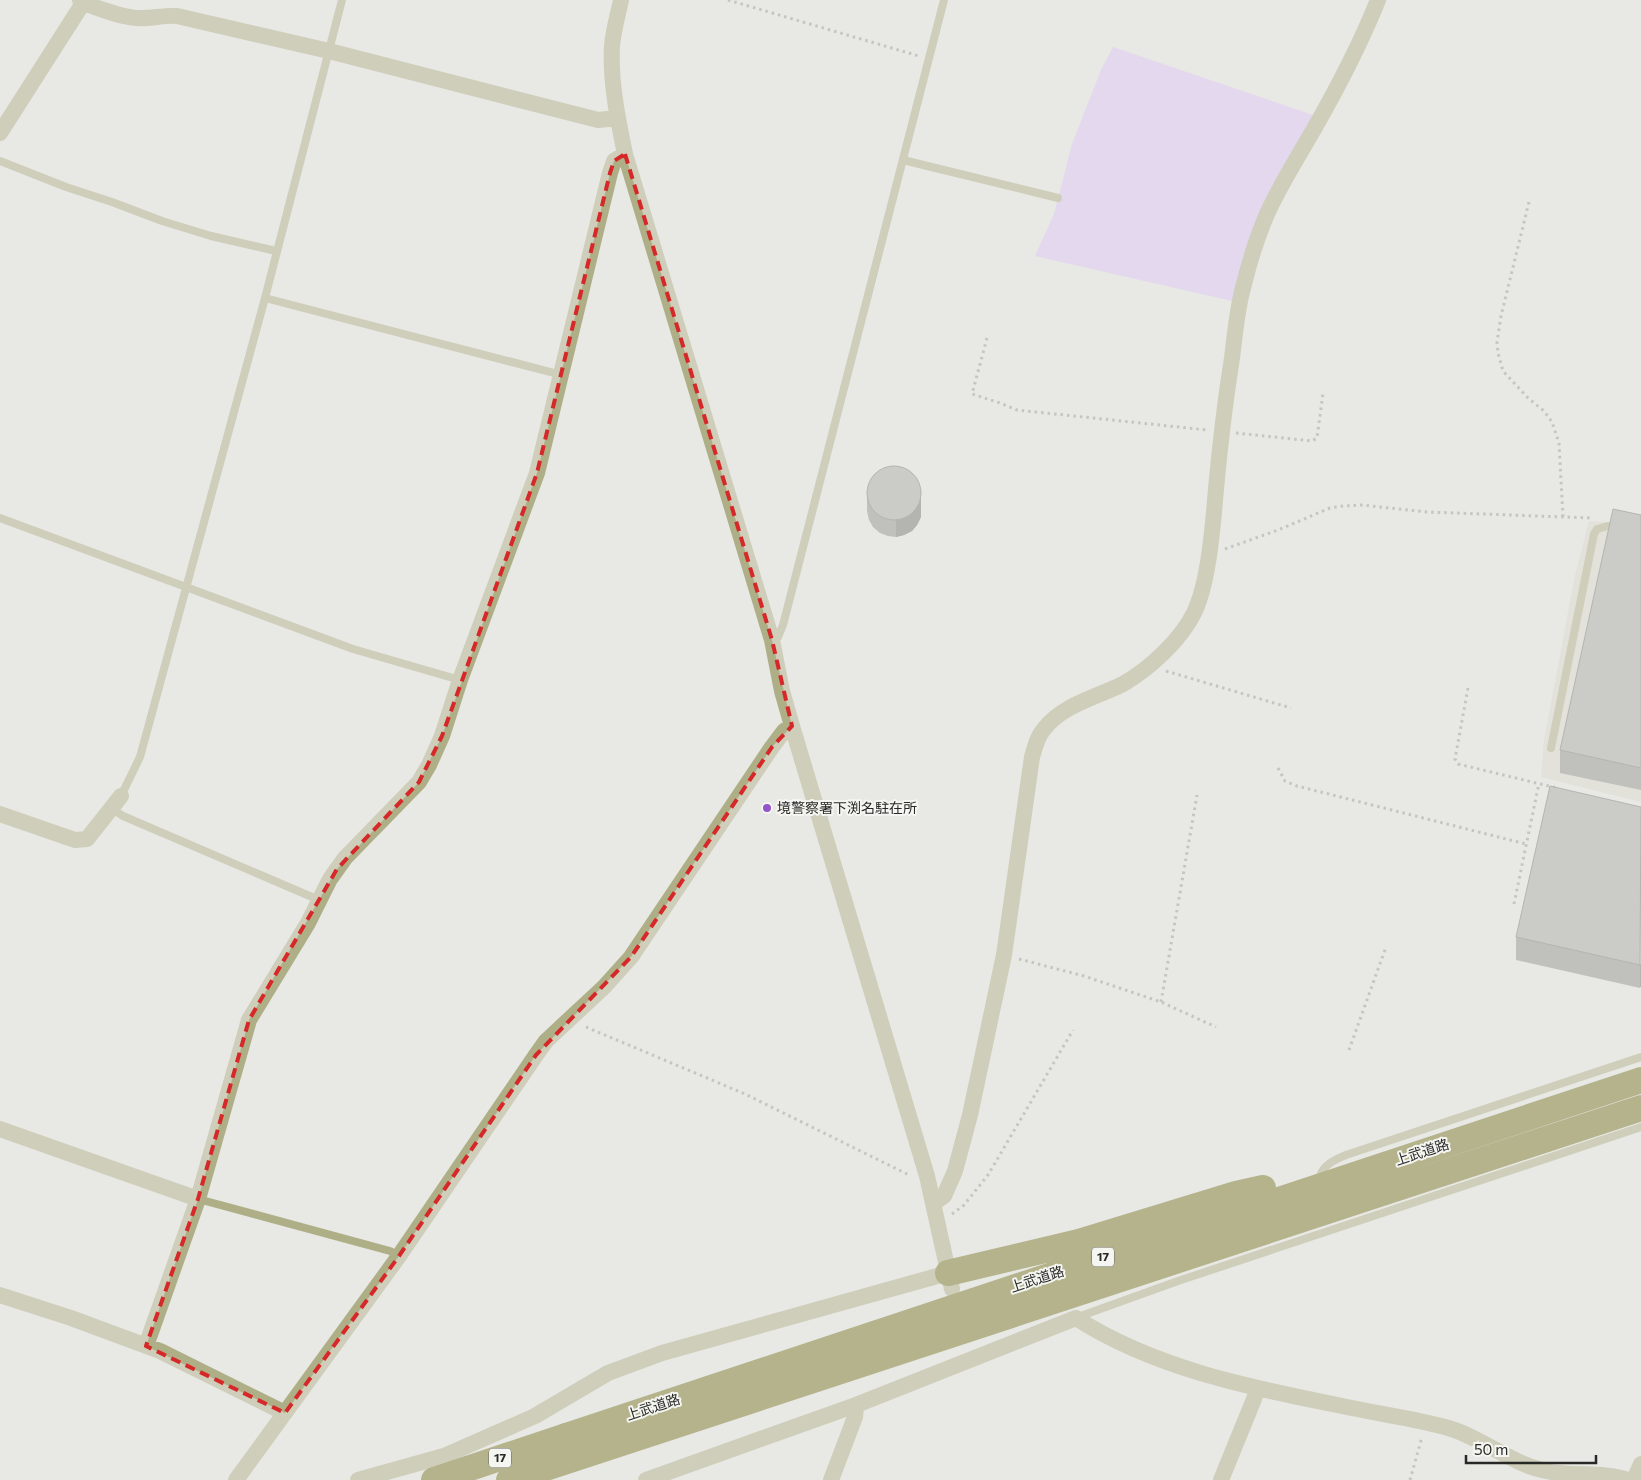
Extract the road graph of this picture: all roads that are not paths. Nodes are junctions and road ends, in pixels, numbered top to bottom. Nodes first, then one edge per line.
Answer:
1 (342, 0) edge
2 (621, 0) edge
3 (944, 0) edge
4 (1378, 0) edge
5 (83, 1) edge
6 (328, 51) junction
7 (618, 118) junction
8 (0, 133) edge
9 (625, 154) junction
10 (903, 160) junction
11 (0, 161) edge
12 (1058, 198) dead end
13 (276, 251) junction
14 (265, 298) junction
15 (562, 375) junction
16 (0, 518) edge
17 (1625, 528) edge
18 (186, 587) junction
19 (772, 640) junction
20 (460, 680) junction
21 (792, 726) junction
22 (1551, 748) dead end
23 (116, 802) junction
24 (0, 814) edge
25 (319, 900) junction
26 (1641, 1056) edge
27 (1641, 1080) edge
28 (1641, 1108) edge
29 (1641, 1127) edge
30 (0, 1129) edge
31 (1370, 1169) junction
32 (1320, 1176) junction
33 (198, 1199) junction
34 (934, 1203) junction
35 (398, 1256) junction
36 (950, 1281) junction
37 (0, 1295) edge
38 (1076, 1318) junction
39 (967, 1340) dead end
40 (146, 1346) junction
41 (973, 1359) junction
42 (1257, 1389) junction
43 (856, 1405) junction
44 (285, 1413) junction
45 (571, 1447) junction
46 (444, 1456) junction
47 (1641, 1464) edge
48 (236, 1480) edge
49 (358, 1480) edge
50 (434, 1480) edge
51 (453, 1480) edge
52 (509, 1480) edge
53 (646, 1480) edge
54 (831, 1480) edge
55 (1221, 1480) edge
56 (1628, 1480) edge
57 (1634, 1480) edge

1 - 6 lane
2 - 7 street
3 - 10 lane
4 - 34 street
5 - 6 street
5 - 8 street
6 - 7 street
6 - 13 lane
7 - 9 street
9 - 15 street
9 - 19 street
10 - 12 lane
10 - 19 lane
11 - 13 lane
13 - 14 lane
14 - 15 lane
14 - 18 lane
15 - 20 street
16 - 18 lane
17 - 22 lane
18 - 20 lane
18 - 23 lane
19 - 21 street
20 - 25 street
21 - 34 street
21 - 35 street
23 - 24 street
23 - 25 lane
25 - 33 street
26 - 32 lane
27 - 31 highway, 上武道路 / 17
28 - 45 highway, 上武道路 / 17
29 - 38 lane
30 - 33 street
31 - 32 highway
31 - 45 highway, 上武道路 / 17
32 - 36 highway
33 - 35 lane
33 - 40 street
34 - 36 street
35 - 44 street
36 - 46 street
37 - 40 street
38 - 41 street
38 - 42 street
39 - 41 street
40 - 44 street
41 - 43 street
42 - 55 street
42 - 56 street
43 - 53 street
43 - 54 street
44 - 48 street
45 - 50 highway, 上武道路 / 17, bridge
45 - 52 highway, 上武道路 / 17
46 - 49 street
46 - 51 street
47 - 57 street

